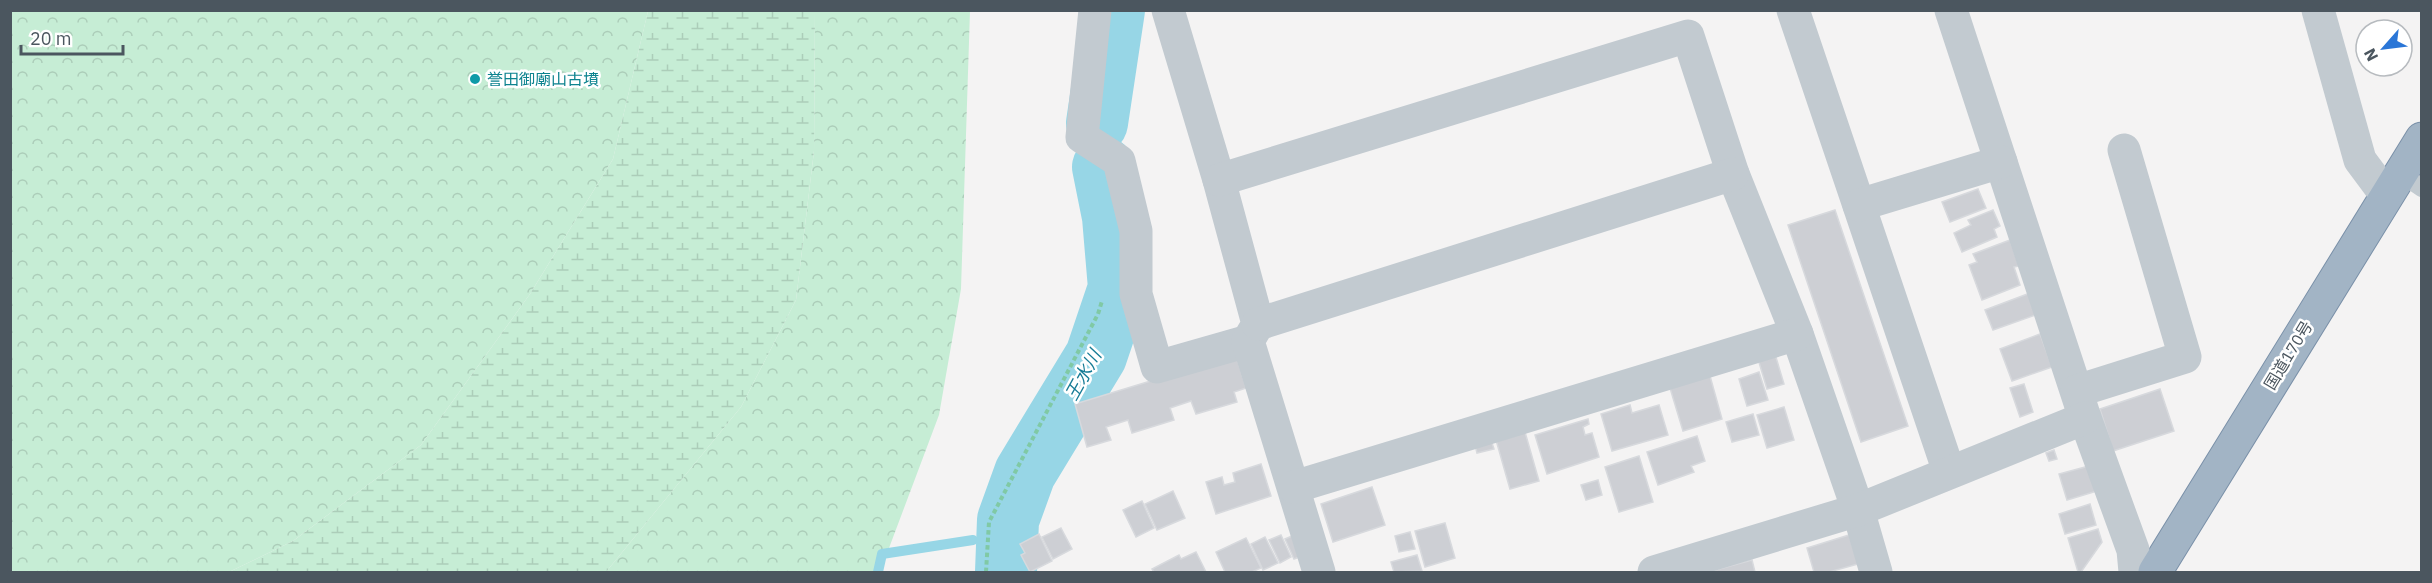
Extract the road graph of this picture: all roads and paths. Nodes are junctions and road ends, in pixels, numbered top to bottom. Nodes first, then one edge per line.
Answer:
1 (1095, 10) edge
2 (1168, 10) edge
3 (1793, 10) edge
4 (1951, 10) edge
5 (2318, 10) edge
6 (2421, 139) edge
7 (2124, 150) dead end
8 (2001, 162) junction
9 (1733, 174) junction
10 (1219, 180) junction
11 (2403, 185) edge
12 (1859, 205) junction
13 (1103, 296) dead end
14 (1253, 332) junction
15 (1797, 334) junction
16 (2081, 405) junction
17 (1949, 472) junction
18 (1294, 487) junction
19 (1858, 510) junction
20 (986, 573) edge
21 (1319, 573) edge
22 (1654, 573) edge
23 (1876, 573) edge
24 (2135, 573) edge
25 (2155, 573) edge

1 - 14 street
2 - 10 street
3 - 12 street
4 - 8 street
5 - 11 street
6 - 11 highway, 国道170号
7 - 16 street
8 - 12 street
8 - 16 street
9 - 10 street
9 - 14 street
9 - 15 street
10 - 14 street
11 - 25 highway, 国道170号
12 - 17 street
13 - 20 path
14 - 18 street
15 - 18 street
15 - 19 street
16 - 17 street
16 - 24 street
17 - 19 street
18 - 21 street
19 - 22 street
19 - 23 street

